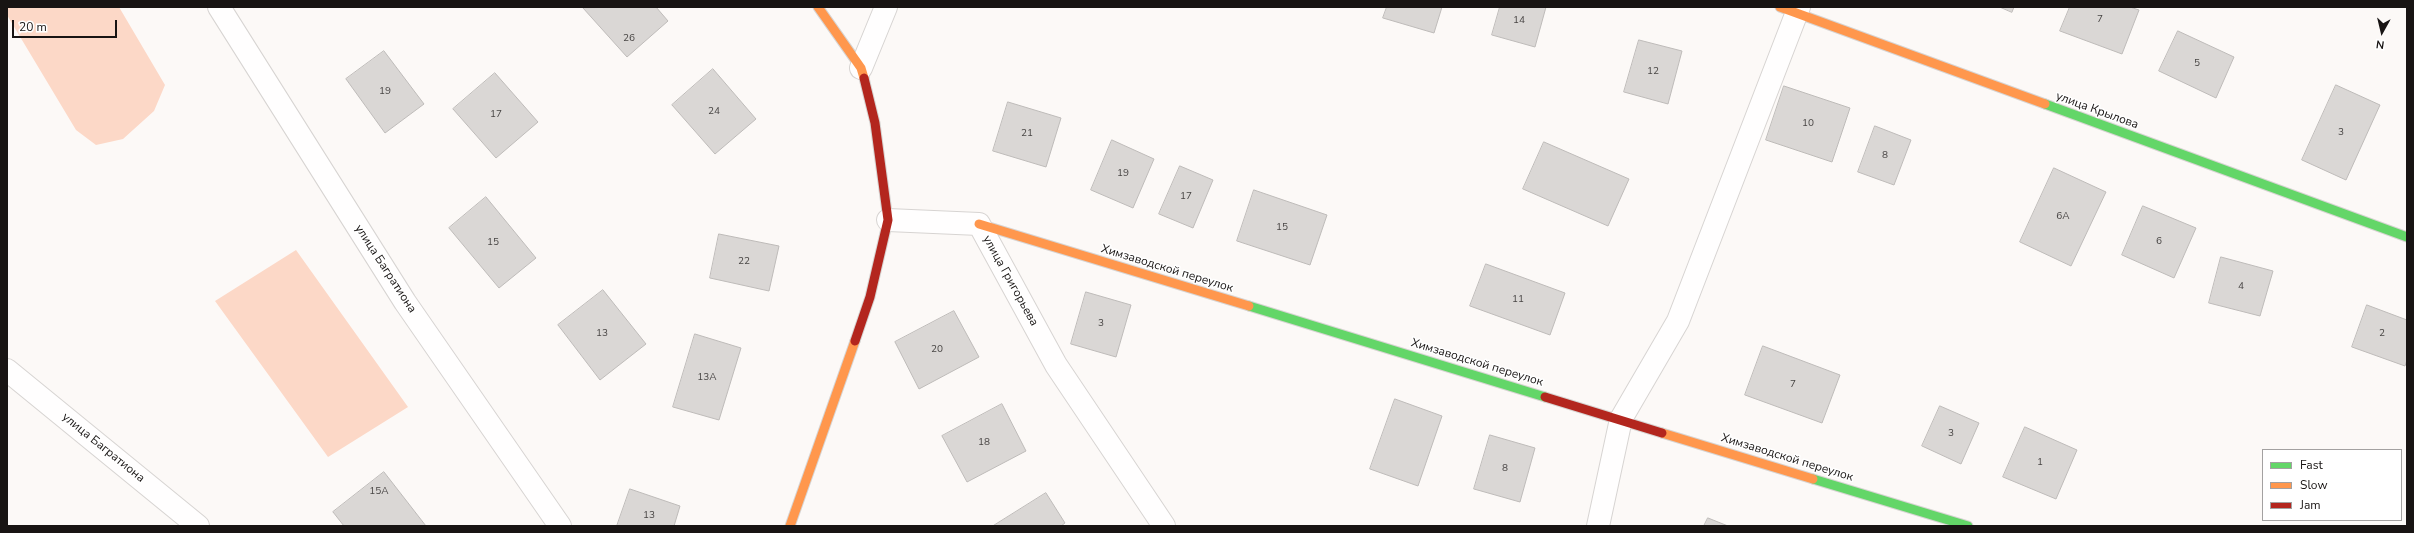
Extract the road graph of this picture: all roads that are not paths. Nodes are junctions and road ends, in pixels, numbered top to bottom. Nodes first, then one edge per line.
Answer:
1 (219, 7) edge
2 (818, 7) edge
3 (886, 7) edge
4 (1792, 9) edge
5 (861, 68) junction
6 (888, 220) junction
7 (979, 224) junction
8 (2407, 237) edge
9 (7, 370) edge
10 (1621, 420) junction
11 (198, 526) edge
12 (560, 526) edge
13 (790, 526) edge
14 (1164, 526) edge
15 (1598, 526) edge
16 (1968, 526) edge

1 - 12 street, улица Багратиона
2 - 5 street
3 - 5 street
4 - 8 street, улица Крылова
4 - 10 street
5 - 6 street
6 - 7 street, улица Григорьева
6 - 13 street
7 - 10 street, Химзаводской переулок
7 - 14 street, улица Григорьева
9 - 11 street, улица Багратиона
10 - 15 street
10 - 16 street, Химзаводской переулок

